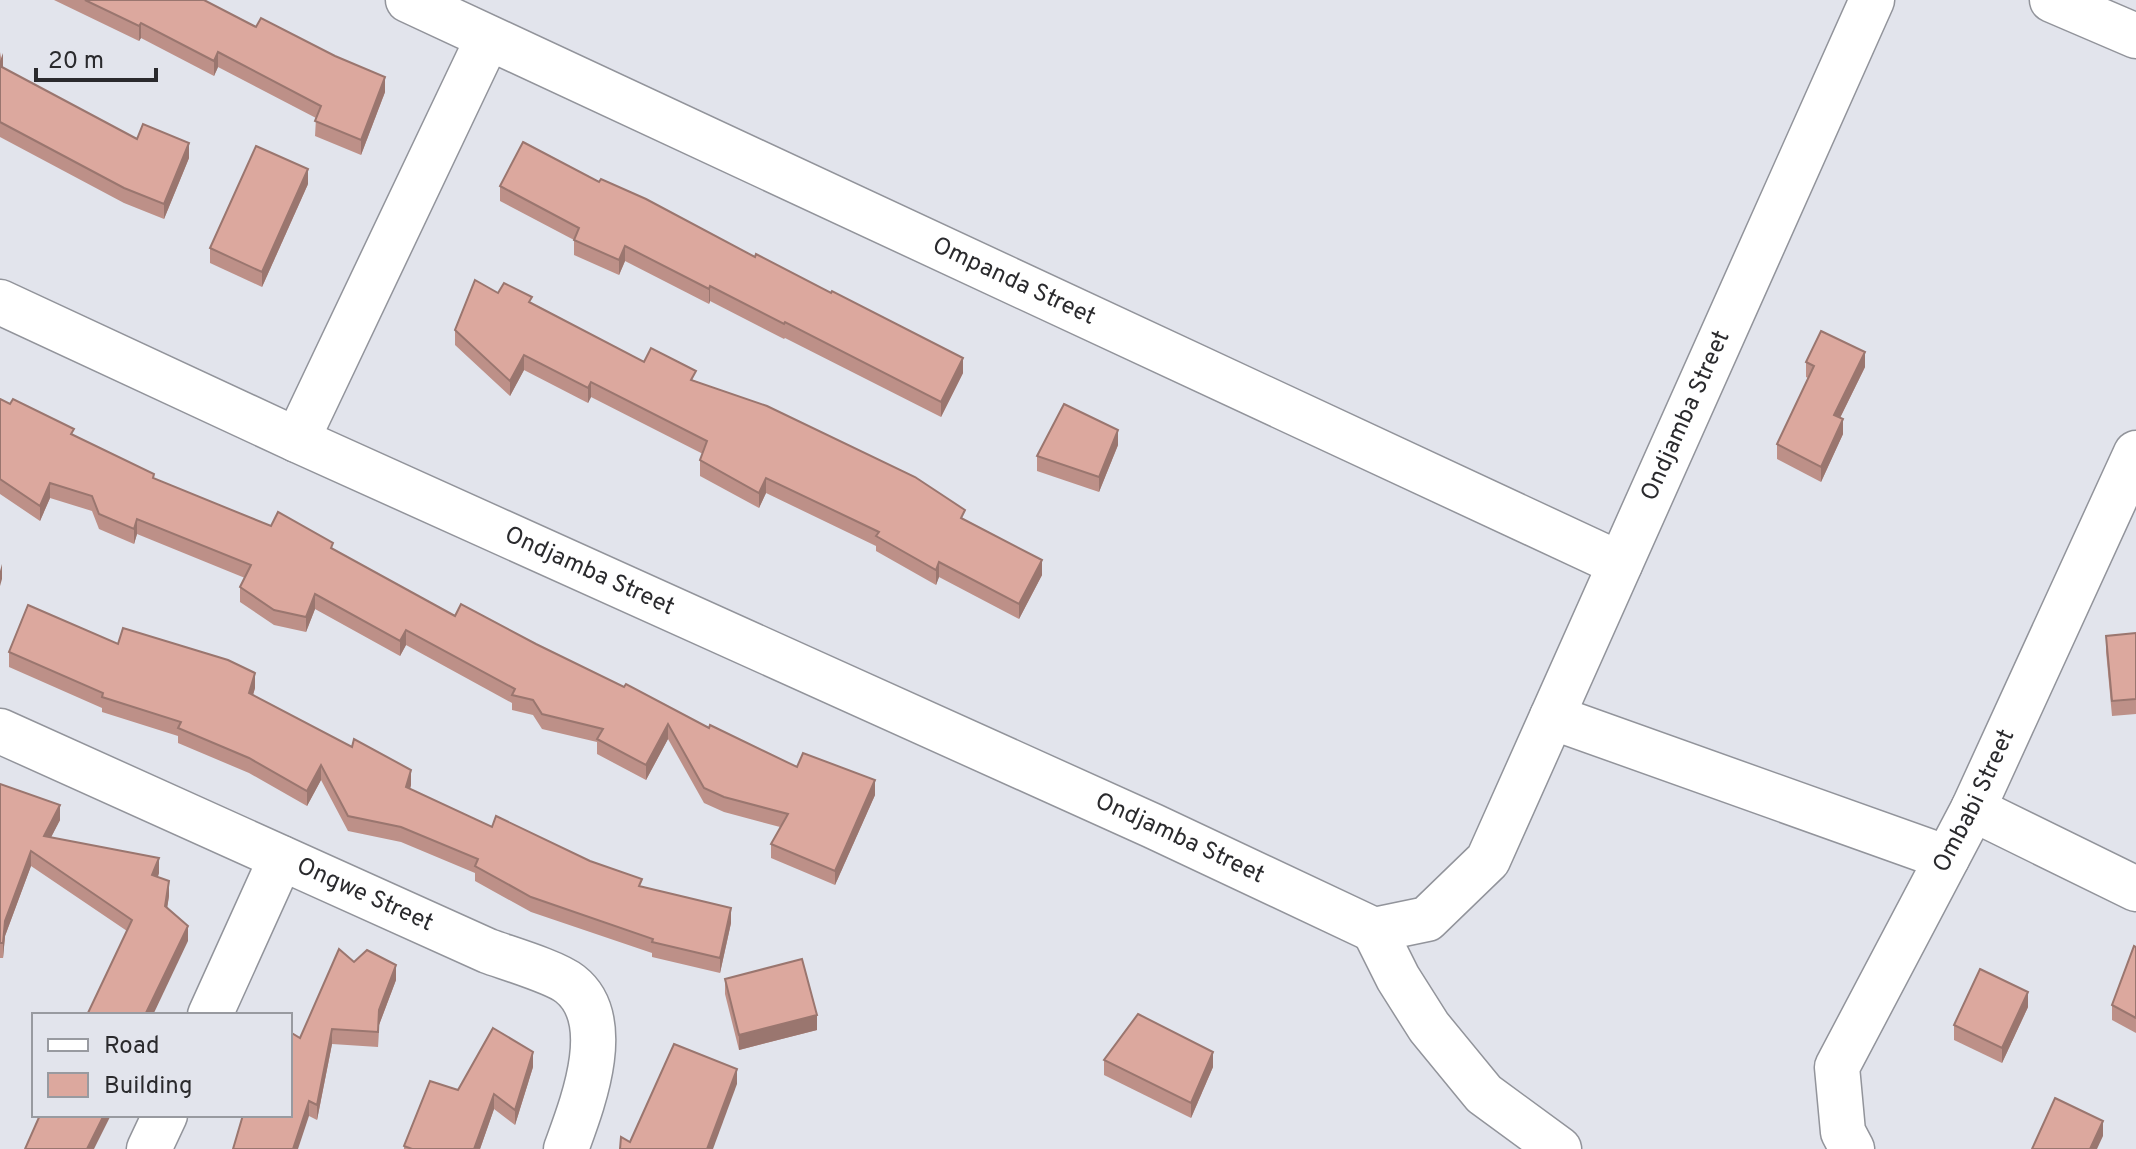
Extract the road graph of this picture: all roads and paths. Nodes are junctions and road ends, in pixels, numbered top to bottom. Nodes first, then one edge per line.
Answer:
1 (408, 0) edge
2 (1872, 0) edge
3 (2052, 0) edge
4 (2136, 36) edge
5 (488, 38) junction
6 (0, 302) edge
7 (297, 440) junction
8 (2133, 468) edge
9 (1620, 564) junction
10 (1552, 717) junction
11 (0, 731) edge
12 (1973, 809) junction
13 (281, 858) junction
14 (1947, 858) junction
15 (2136, 889) edge
16 (1374, 930) junction
17 (211, 1013) edge
18 (164, 1117) edge
19 (149, 1149) edge
20 (566, 1149) edge
21 (1559, 1149) edge
22 (1852, 1149) edge

1 - 5 street, Ompanda Street
2 - 9 street, Ondjamba Street
3 - 4 street
5 - 7 street
5 - 9 street, Ompanda Street
6 - 7 street, Ondjamba Street
7 - 16 street, Ondjamba Street
8 - 12 street, Ombabi Street
9 - 10 street, Ondjamba Street
10 - 14 street
10 - 16 street, Ondjamba Street
11 - 13 street, Ongwe Street
12 - 14 street, Ombabi Street
12 - 15 street
13 - 17 street
13 - 20 street, Ongwe Street
14 - 22 street, Ombabi Street
16 - 21 street
18 - 19 street

